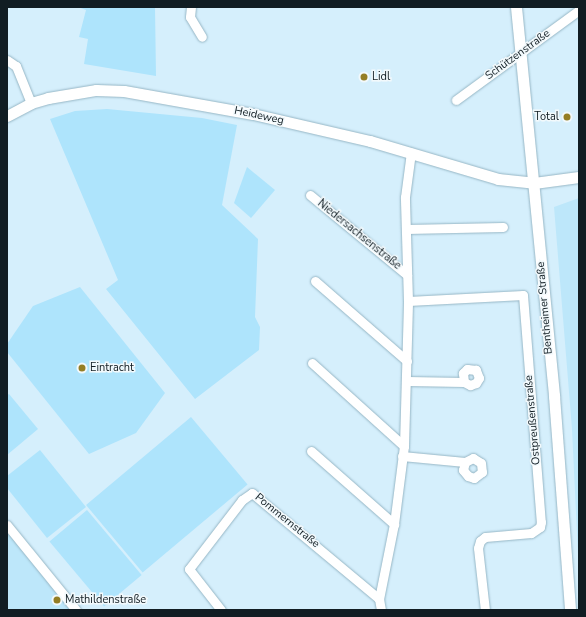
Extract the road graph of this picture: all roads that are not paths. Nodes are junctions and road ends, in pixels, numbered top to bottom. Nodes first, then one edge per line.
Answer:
1 (191, 7) edge
2 (516, 7) edge
3 (579, 10) edge
4 (202, 37) dead end
5 (520, 54) junction
6 (7, 60) edge
7 (456, 100) dead end
8 (31, 103) junction
9 (7, 116) edge
10 (411, 152) junction
11 (579, 177) edge
12 (534, 183) junction
13 (310, 195) dead end
14 (503, 227) dead end
15 (406, 229) junction
16 (407, 275) junction
17 (315, 281) dead end
18 (408, 301) junction
19 (407, 361) junction
20 (312, 363) dead end
21 (407, 381) junction
22 (464, 382) dead end
23 (404, 446) junction
24 (311, 450) dead end
25 (402, 456) junction
26 (464, 462) dead end
27 (394, 524) junction
28 (7, 525) edge
29 (380, 598) junction
30 (76, 610) edge
31 (221, 610) edge
32 (381, 610) edge
33 (485, 610) edge
34 (570, 610) edge

1 - 4 street
2 - 5 street, Bentheimer Straße
3 - 5 street, Schützenstraße
5 - 7 street, Schützenstraße
5 - 12 street, Bentheimer Straße
6 - 8 street
8 - 9 street
8 - 10 street, Heideweg
10 - 12 street, Heideweg
10 - 15 street, Niedersachsenstraße
11 - 12 street, Heideweg
12 - 34 street, Bentheimer Straße
13 - 16 street, Niedersachsenstraße
14 - 15 street
15 - 16 street, Niedersachsenstraße
16 - 18 street, Niedersachsenstraße
17 - 19 street
18 - 19 street, Niedersachsenstraße
18 - 33 street, Ostpreußenstraße
19 - 21 street, Niedersachsenstraße
20 - 23 street
21 - 22 street
21 - 23 street, Niedersachsenstraße
23 - 25 street, Niedersachsenstraße
24 - 27 street
25 - 26 street
25 - 27 street, Niedersachsenstraße
27 - 29 street, Niedersachsenstraße
28 - 30 street
29 - 31 street, Pommernstraße
29 - 32 street, Niedersachsenstraße

